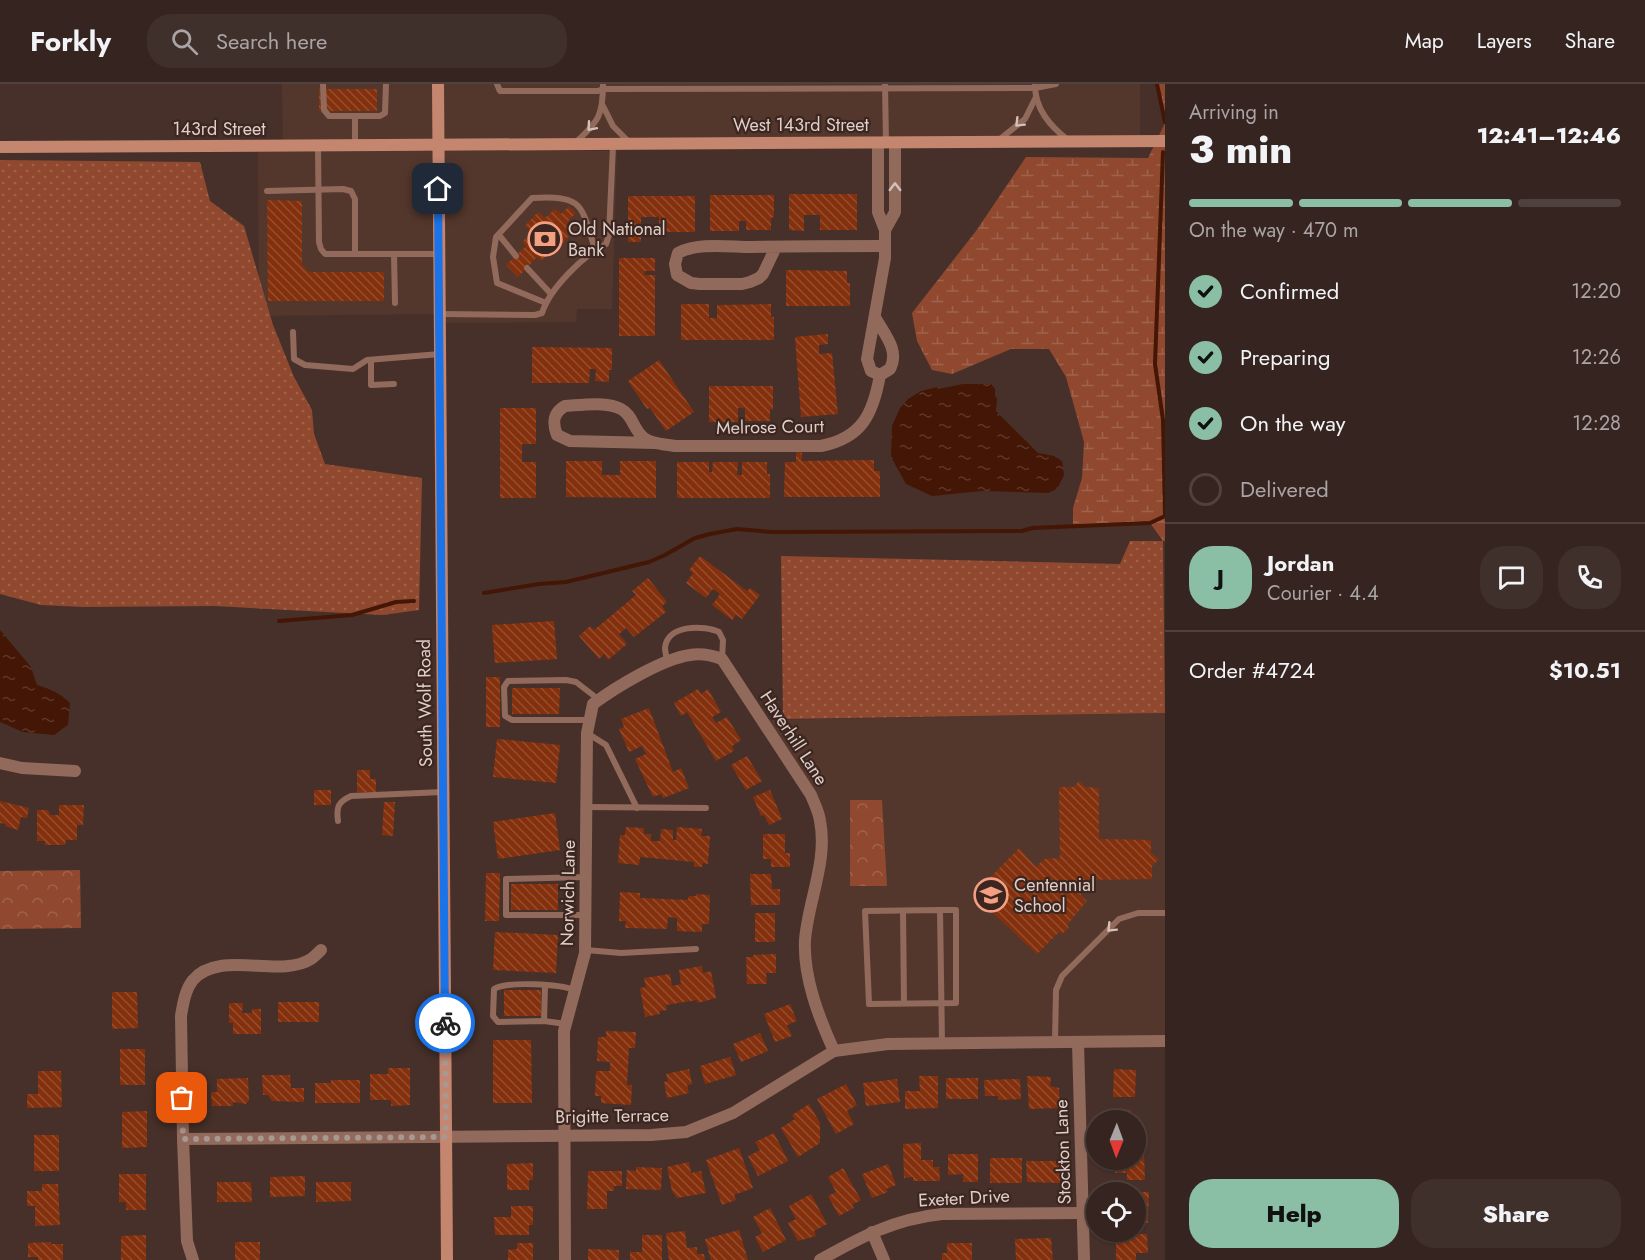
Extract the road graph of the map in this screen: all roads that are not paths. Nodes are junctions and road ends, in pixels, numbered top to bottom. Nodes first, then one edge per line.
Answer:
1 (323, 84) edge
2 (386, 84) edge
3 (438, 84) edge
4 (498, 84) edge
5 (1056, 84) edge
6 (603, 86) edge
7 (769, 86) edge
8 (789, 86) edge
9 (885, 86) edge
10 (925, 86) edge
11 (1035, 86) edge
12 (1036, 97) junction
13 (603, 106) junction
14 (355, 116) junction
15 (1070, 141) junction
16 (1165, 141) edge
17 (995, 142) junction
18 (886, 143) junction
19 (613, 144) junction
20 (631, 144) junction
21 (573, 145) junction
22 (318, 146) junction
23 (355, 146) junction
24 (438, 146) junction
25 (0, 147) edge
26 (267, 190) dead end
27 (319, 190) junction
28 (499, 235) junction
29 (885, 246) junction
30 (776, 247) junction
31 (595, 249) junction
32 (355, 254) junction
33 (394, 254) junction
34 (439, 254) junction
35 (516, 256) dead end
36 (527, 268) dead end
37 (551, 294) junction
38 (395, 303) dead end
39 (546, 303) junction
40 (440, 314) junction
41 (875, 317) junction
42 (293, 332) dead end
43 (440, 354) junction
44 (370, 360) junction
45 (880, 375) junction
46 (394, 384) dead end
47 (655, 443) junction
48 (722, 659) junction
49 (667, 663) junction
50 (599, 699) junction
51 (590, 720) junction
52 (587, 733) junction
53 (0, 763) edge
54 (75, 771) dead end
55 (444, 792) junction
56 (587, 807) junction
57 (637, 808) junction
58 (706, 808) dead end
59 (338, 821) dead end
60 (586, 877) junction
61 (903, 910) junction
62 (940, 910) junction
63 (1165, 913) edge
64 (586, 915) junction
65 (696, 949) dead end
66 (321, 950) dead end
67 (585, 950) junction
68 (545, 985) junction
69 (575, 990) junction
70 (904, 1003) junction
71 (941, 1003) junction
72 (544, 1021) junction
73 (566, 1024) junction
74 (1165, 1041) edge
75 (942, 1043) junction
76 (1055, 1043) junction
77 (1078, 1043) junction
78 (834, 1051) junction
79 (563, 1135) junction
80 (446, 1137) junction
81 (183, 1139) junction
82 (1083, 1213) junction
83 (872, 1232) junction
84 (193, 1260) edge
85 (447, 1260) edge
86 (565, 1260) edge
87 (820, 1260) edge
88 (885, 1260) edge
89 (1084, 1260) edge

1 - 14 lane
2 - 14 lane
3 - 24 main road, South Wolf Road
4 - 6 lane
5 - 11 lane
6 - 7 lane
6 - 13 lane
7 - 8 lane
8 - 9 lane
9 - 10 lane
9 - 18 lane
10 - 11 lane
11 - 12 lane
12 - 15 lane
12 -> 17 lane
13 - 20 lane
13 -> 21 lane
14 - 23 lane
15 - 16 main road, West 143rd Street
15 - 17 main road, West 143rd Street
17 - 18 main road, West 143rd Street
18 - 20 main road, West 143rd Street
18 - 29 street
19 - 20 main road, West 143rd Street
19 - 21 main road, West 143rd Street
19 - 31 lane
21 - 24 main road, West 143rd Street
22 - 23 main road, 143rd Street
22 - 25 main road, 143rd Street
22 - 27 lane
23 - 24 main road, 143rd Street
24 - 34 main road, South Wolf Road
26 - 27 lane
27 - 32 lane
27 - 32 lane
28 - 31 lane
28 - 35 lane
28 - 39 lane
29 - 30 street
29 - 41 street
30 - 30 street
31 - 37 lane
32 - 33 lane
33 - 34 lane
33 - 38 lane
34 - 40 main road, South Wolf Road
36 - 37 lane
37 - 39 lane
39 - 40 lane
40 - 43 main road, South Wolf Road
41 - 45 street
41 - 45 street, Melrose Court
42 - 44 lane
43 - 44 lane
43 - 55 main road, South Wolf Road
44 - 46 lane
45 - 47 street, Melrose Court
47 - 47 street, Melrose Court
48 - 49 street
48 - 49 lane
48 - 78 street, Haverhill Lane
49 - 50 street
50 - 51 street, Norwich Lane
50 - 51 lane
51 - 52 street, Norwich Lane
52 - 56 street, Norwich Lane
52 - 57 lane
53 - 54 street
55 - 59 lane
55 - 80 main road, South Wolf Road
56 - 57 lane
56 - 60 street, Norwich Lane
57 - 58 lane
60 - 64 street, Norwich Lane
60 - 64 lane
61 - 62 lane
61 - 70 lane
61 - 70 lane
62 - 71 lane
62 - 71 lane
63 -> 76 lane
64 - 67 street, Norwich Lane
65 - 67 lane
66 - 81 street
67 - 69 street, Norwich Lane
68 - 69 lane
68 - 72 lane
68 - 72 lane
69 - 73 street, Norwich Lane
70 - 71 lane
71 - 75 lane
72 - 73 lane
73 - 79 street, Norwich Lane
74 - 77 street, Brigitte Terrace
75 - 76 street, Brigitte Terrace
75 - 78 street, Brigitte Terrace
76 - 77 street, Brigitte Terrace
77 - 82 street, Stockton Lane
78 - 79 street, Brigitte Terrace
79 - 80 street, Brigitte Terrace
79 - 86 street, Norwich Lane
80 - 81 street, Brigitte Terrace
80 - 85 main road, South Wolf Road
81 - 84 street
82 - 83 street, Exeter Drive
82 - 89 street, Stockton Lane
83 - 87 street, Exeter Drive
83 - 88 street

